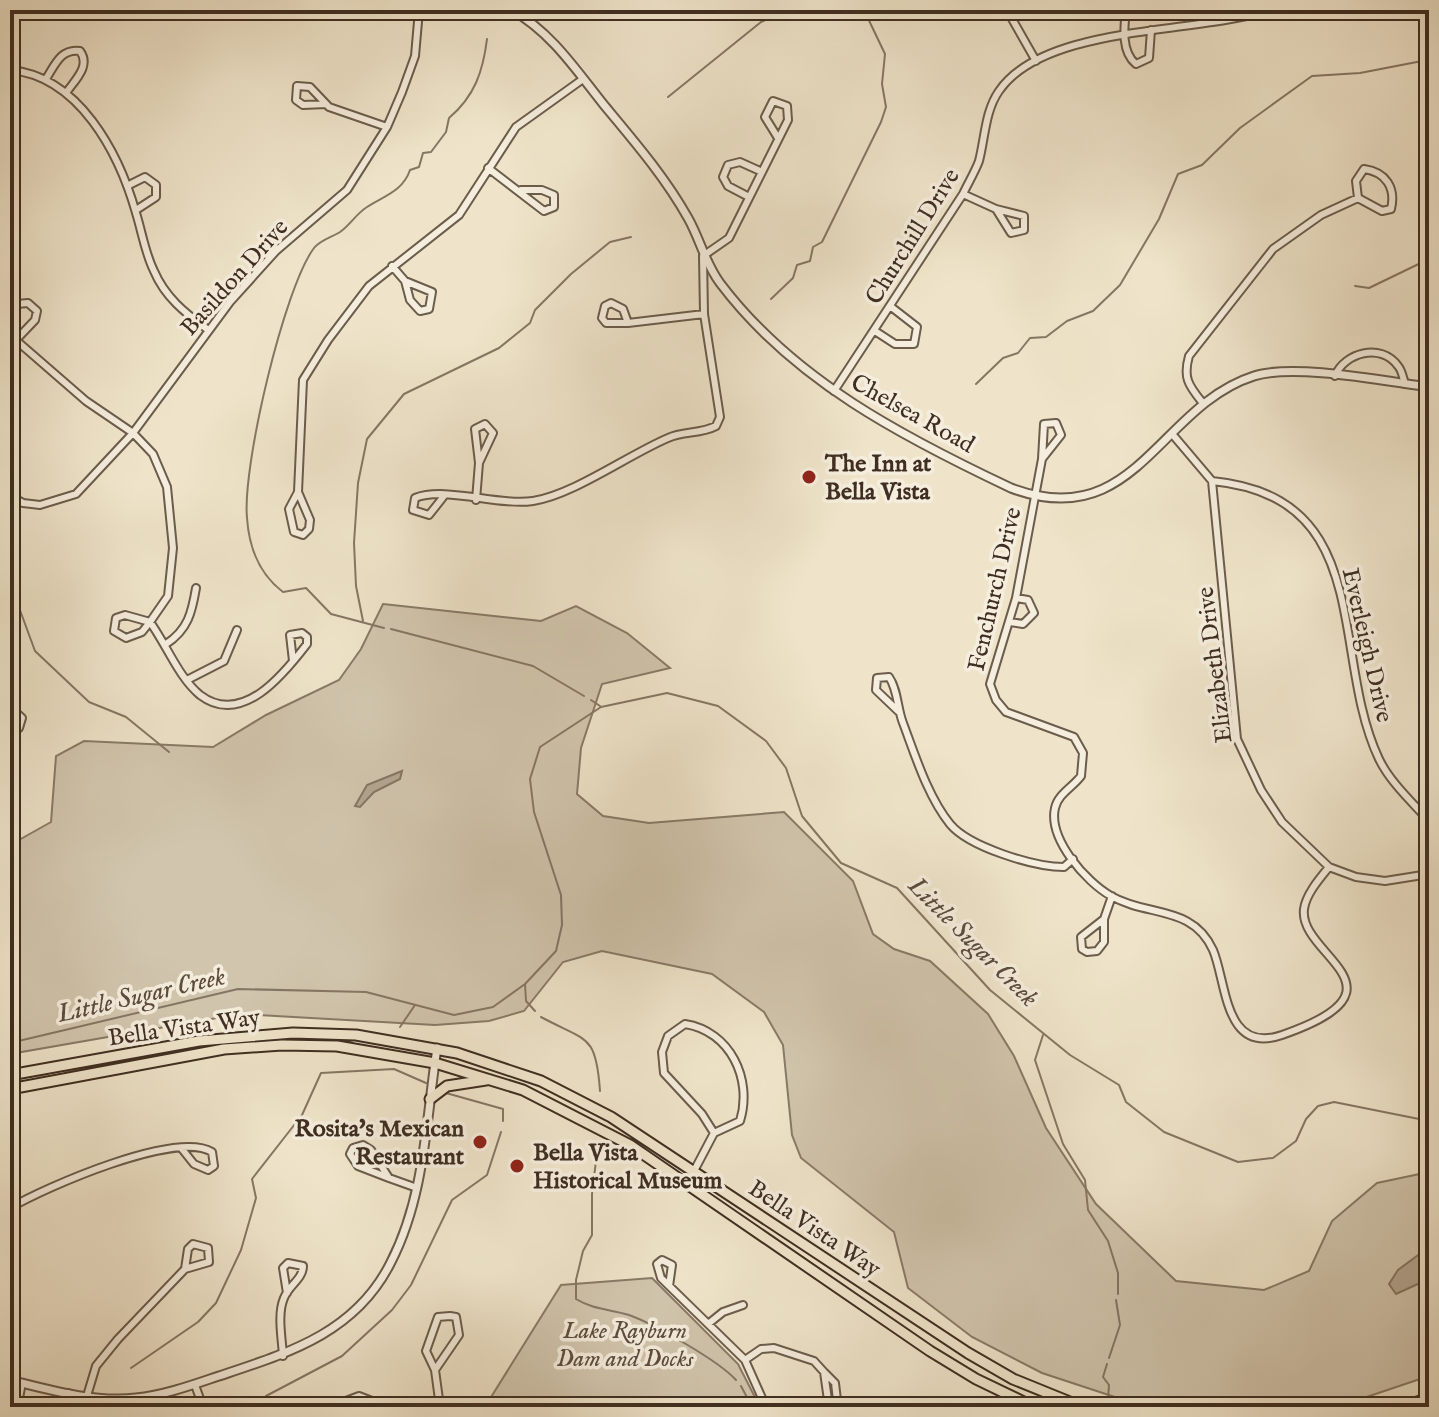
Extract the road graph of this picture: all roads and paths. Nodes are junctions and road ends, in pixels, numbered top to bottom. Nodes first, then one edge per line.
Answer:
1 (307, 10) edge
2 (323, 10) edge
3 (419, 10) edge
4 (512, 10) edge
5 (1007, 10) edge
6 (1269, 10) edge
7 (1124, 11) edge
8 (1151, 30) junction
9 (1124, 35) junction
10 (1036, 61) junction
11 (10, 70) edge
12 (46, 79) junction
13 (583, 79) junction
14 (66, 93) junction
15 (326, 104) junction
16 (387, 127) junction
17 (778, 138) junction
18 (488, 168) junction
19 (760, 171) junction
20 (127, 186) junction
21 (521, 190) junction
22 (963, 194) junction
23 (749, 197) junction
24 (1358, 198) junction
25 (996, 209) junction
26 (136, 210) junction
27 (703, 256) junction
28 (392, 266) junction
29 (405, 281) junction
30 (890, 306) junction
31 (10, 311) edge
32 (704, 314) junction
33 (628, 323) junction
34 (207, 329) junction
35 (875, 331) junction
36 (13, 338) edge
37 (1335, 376) junction
38 (1405, 384) junction
39 (1429, 387) edge
40 (834, 391) junction
41 (1202, 402) junction
42 (133, 433) junction
43 (1173, 435) junction
44 (1429, 458) edge
45 (1042, 459) junction
46 (479, 463) junction
47 (1429, 470) edge
48 (1212, 481) junction
49 (298, 492) junction
50 (10, 496) edge
51 (444, 496) junction
52 (1034, 497) junction
53 (476, 500) junction
54 (196, 588) dead end
55 (1016, 598) junction
56 (150, 622) junction
57 (1010, 622) junction
58 (237, 630) dead end
59 (166, 644) junction
60 (293, 661) dead end
61 (187, 680) junction
62 (10, 707) edge
63 (898, 711) junction
64 (10, 730) edge
65 (1429, 821) edge
66 (1073, 859) junction
67 (1329, 867) junction
68 (1429, 874) edge
69 (1112, 896) junction
70 (1104, 919) junction
71 (437, 1048) junction
72 (435, 1063) junction
73 (10, 1075) edge
74 (493, 1080) junction
75 (10, 1089) edge
76 (430, 1099) junction
77 (714, 1133) junction
78 (182, 1149) junction
79 (694, 1171) junction
80 (389, 1178) junction
81 (417, 1188) junction
82 (10, 1208) edge
83 (185, 1269) junction
84 (669, 1286) dead end
85 (287, 1293) junction
86 (743, 1305) dead end
87 (708, 1324) junction
88 (283, 1356) junction
89 (745, 1360) junction
90 (435, 1370) junction
91 (824, 1372) dead end
92 (10, 1380) edge
93 (22, 1383) junction
94 (195, 1385) junction
95 (68, 1393) junction
96 (87, 1396) junction
97 (141, 1398) junction
98 (1429, 1398) edge
99 (10, 1402) edge
100 (65, 1407) edge
101 (141, 1407) edge
102 (203, 1407) edge
103 (330, 1407) edge
104 (377, 1407) edge
105 (440, 1407) edge
106 (766, 1407) edge
107 (1034, 1407) edge
108 (1082, 1407) edge
109 (1403, 1407) edge

1 - 2 street
3 - 16 street, Basildon Drive
4 - 13 street, Chelsea Road
5 - 10 street
6 - 8 street, Churchill Drive
7 - 9 street
8 - 9 street, Churchill Drive
8 - 9 street
9 - 10 street, Churchill Drive
10 - 22 street, Churchill Drive
11 - 12 street
12 - 14 street
12 - 14 street
13 - 18 street
13 - 27 street, Chelsea Road
14 - 20 street
15 - 15 street
15 - 16 street
16 - 34 street, Basildon Drive
17 - 17 street
17 - 19 street
18 - 21 street
18 - 28 street
19 - 23 street
19 - 23 street
20 - 26 street
20 - 26 street
21 - 21 street
22 - 25 street
22 - 30 street, Churchill Drive
23 - 27 street
24 - 24 street
24 - 41 street
25 - 25 street
26 - 34 street
27 - 32 street
27 - 40 street, Chelsea Road
28 - 29 street
28 - 49 street
29 - 29 street
30 - 35 street, Churchill Drive
30 - 35 street
31 - 36 street
32 - 33 street
32 - 53 street
33 - 33 street
34 - 42 street, Basildon Drive
35 - 40 street, Churchill Drive
36 - 42 street
37 - 38 street, Chelsea Road
37 - 38 street
37 - 41 street, Chelsea Road
38 - 39 street, Chelsea Road
40 - 52 street, Chelsea Road
41 - 43 street, Chelsea Road
42 - 50 street, Basildon Drive
42 - 56 street
43 - 48 street
43 - 52 street, Chelsea Road
44 - 47 street
45 - 45 street
45 - 52 street, Fenchurch Drive
46 - 46 street
46 - 53 street
48 - 65 street, Everleigh Drive
48 - 67 street, Elizabeth Drive
49 - 49 street
51 - 51 street
51 - 53 street
52 - 55 street, Fenchurch Drive
54 - 59 street
55 - 57 street, Fenchurch Drive
55 - 57 street
56 - 56 street
56 - 59 street
57 - 66 street, Fenchurch Drive
58 - 61 street
59 - 61 street
60 - 61 street
62 - 64 street
63 - 63 street
63 - 66 street
66 - 69 street, Fenchurch Drive
67 - 68 street, Elizabeth Drive
67 - 69 street, Fenchurch Drive
69 - 70 street
70 - 70 street
71 - 72 street
71 - 73 main road, Bella Vista Way
71 - 79 main road, Bella Vista Way
72 - 74 main road, Bella Vista Way
72 - 75 main road, Bella Vista Way
72 - 76 street
74 - 76 main road
74 - 107 main road, Bella Vista Way
76 - 81 street
77 - 77 street
77 - 79 street
78 - 78 street
78 - 82 street
79 - 108 main road, Bella Vista Way
80 - 80 street
80 - 81 street
81 - 88 street
83 - 83 street
83 - 96 street
84 - 87 street
85 - 85 street
85 - 88 street
86 - 87 street
87 - 89 street
88 - 94 street
89 - 91 street
89 - 106 street
90 - 90 street
90 - 105 street
92 - 93 street
93 - 95 street
93 - 99 street
94 - 97 street
94 - 102 street
95 - 96 street
95 - 100 street
96 - 97 street
97 - 101 street
98 - 109 main road
103 - 104 street

